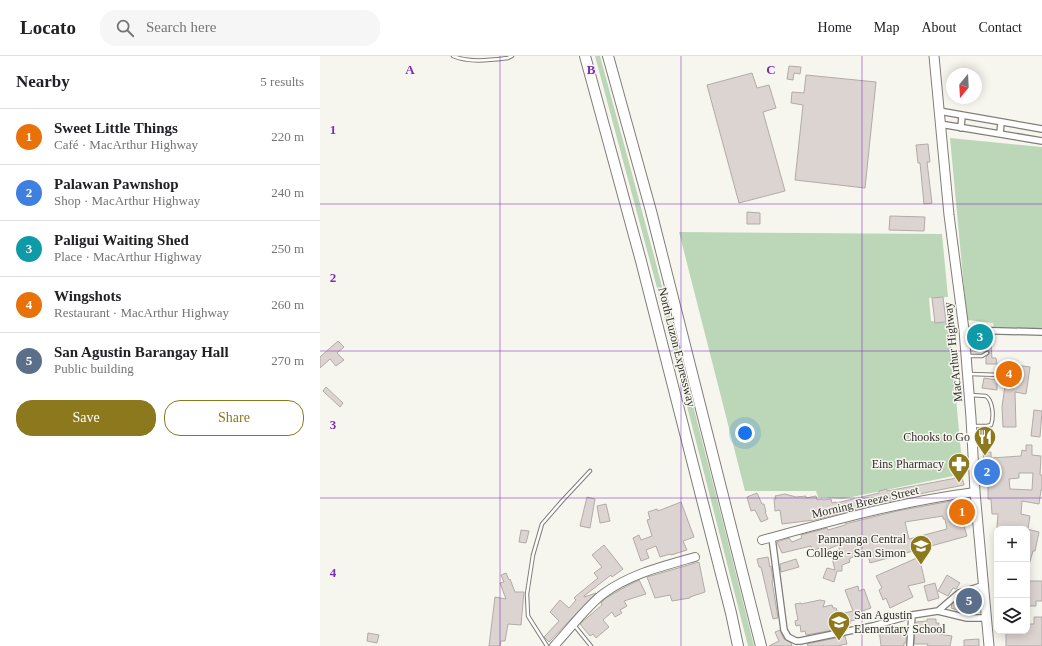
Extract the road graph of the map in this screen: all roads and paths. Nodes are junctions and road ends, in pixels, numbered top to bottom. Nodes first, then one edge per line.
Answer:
1 (453, 56) edge
2 (512, 56) edge
3 (580, 56) edge
4 (585, 56) edge
5 (608, 56) edge
6 (934, 56) edge
7 (592, 83) junction
8 (939, 111) junction
9 (962, 115) junction
10 (1001, 122) junction
11 (940, 124) junction
12 (961, 128) junction
13 (1042, 129) edge
14 (1000, 134) junction
15 (1042, 141) edge
16 (964, 330) junction
17 (994, 331) junction
18 (1042, 332) edge
19 (990, 343) dead end
20 (987, 353) dead end
21 (966, 356) junction
22 (967, 374) junction
23 (1002, 375) dead end
24 (969, 395) junction
25 (972, 426) junction
26 (590, 471) dead end
27 (976, 492) junction
28 (772, 538) junction
29 (762, 540) dead end
30 (695, 557) dead end
31 (985, 584) junction
32 (938, 611) junction
33 (912, 615) junction
34 (986, 618) junction
35 (574, 624) junction
36 (547, 646) edge
37 (554, 646) edge
38 (591, 646) edge
39 (738, 646) edge
40 (761, 646) edge
41 (910, 646) edge
42 (989, 646) edge

1 - 2 lane
3 - 7 highway
4 - 7 highway, North Luzon Expressway
5 - 40 highway, North Luzon Expressway
6 - 8 highway, MacArthur Highway
7 - 39 highway, North Luzon Expressway
8 - 9 street
8 - 11 highway, MacArthur Highway
9 - 10 street
9 - 12 street
10 - 13 street
10 - 14 street
11 - 12 street
11 - 16 highway, MacArthur Highway
12 - 14 street
14 - 15 street
16 - 17 street
16 - 21 highway, MacArthur Highway
17 - 18 street
17 - 19 lane
20 - 21 lane
21 - 22 highway, MacArthur Highway
22 - 23 lane
22 - 24 highway, MacArthur Highway
24 - 25 highway, MacArthur Highway
24 - 25 lane
25 - 27 highway, MacArthur Highway
26 - 36 lane
27 - 28 main road, Morning Breeze Street
27 - 31 highway, MacArthur Highway
28 - 29 main road, Morning Breeze Street
28 - 33 street
30 - 35 main road
31 - 32 street
31 - 34 highway, MacArthur Highway
32 - 33 street
32 - 34 street
33 - 41 street
34 - 42 highway, MacArthur Highway
35 - 37 main road
35 - 38 lane

